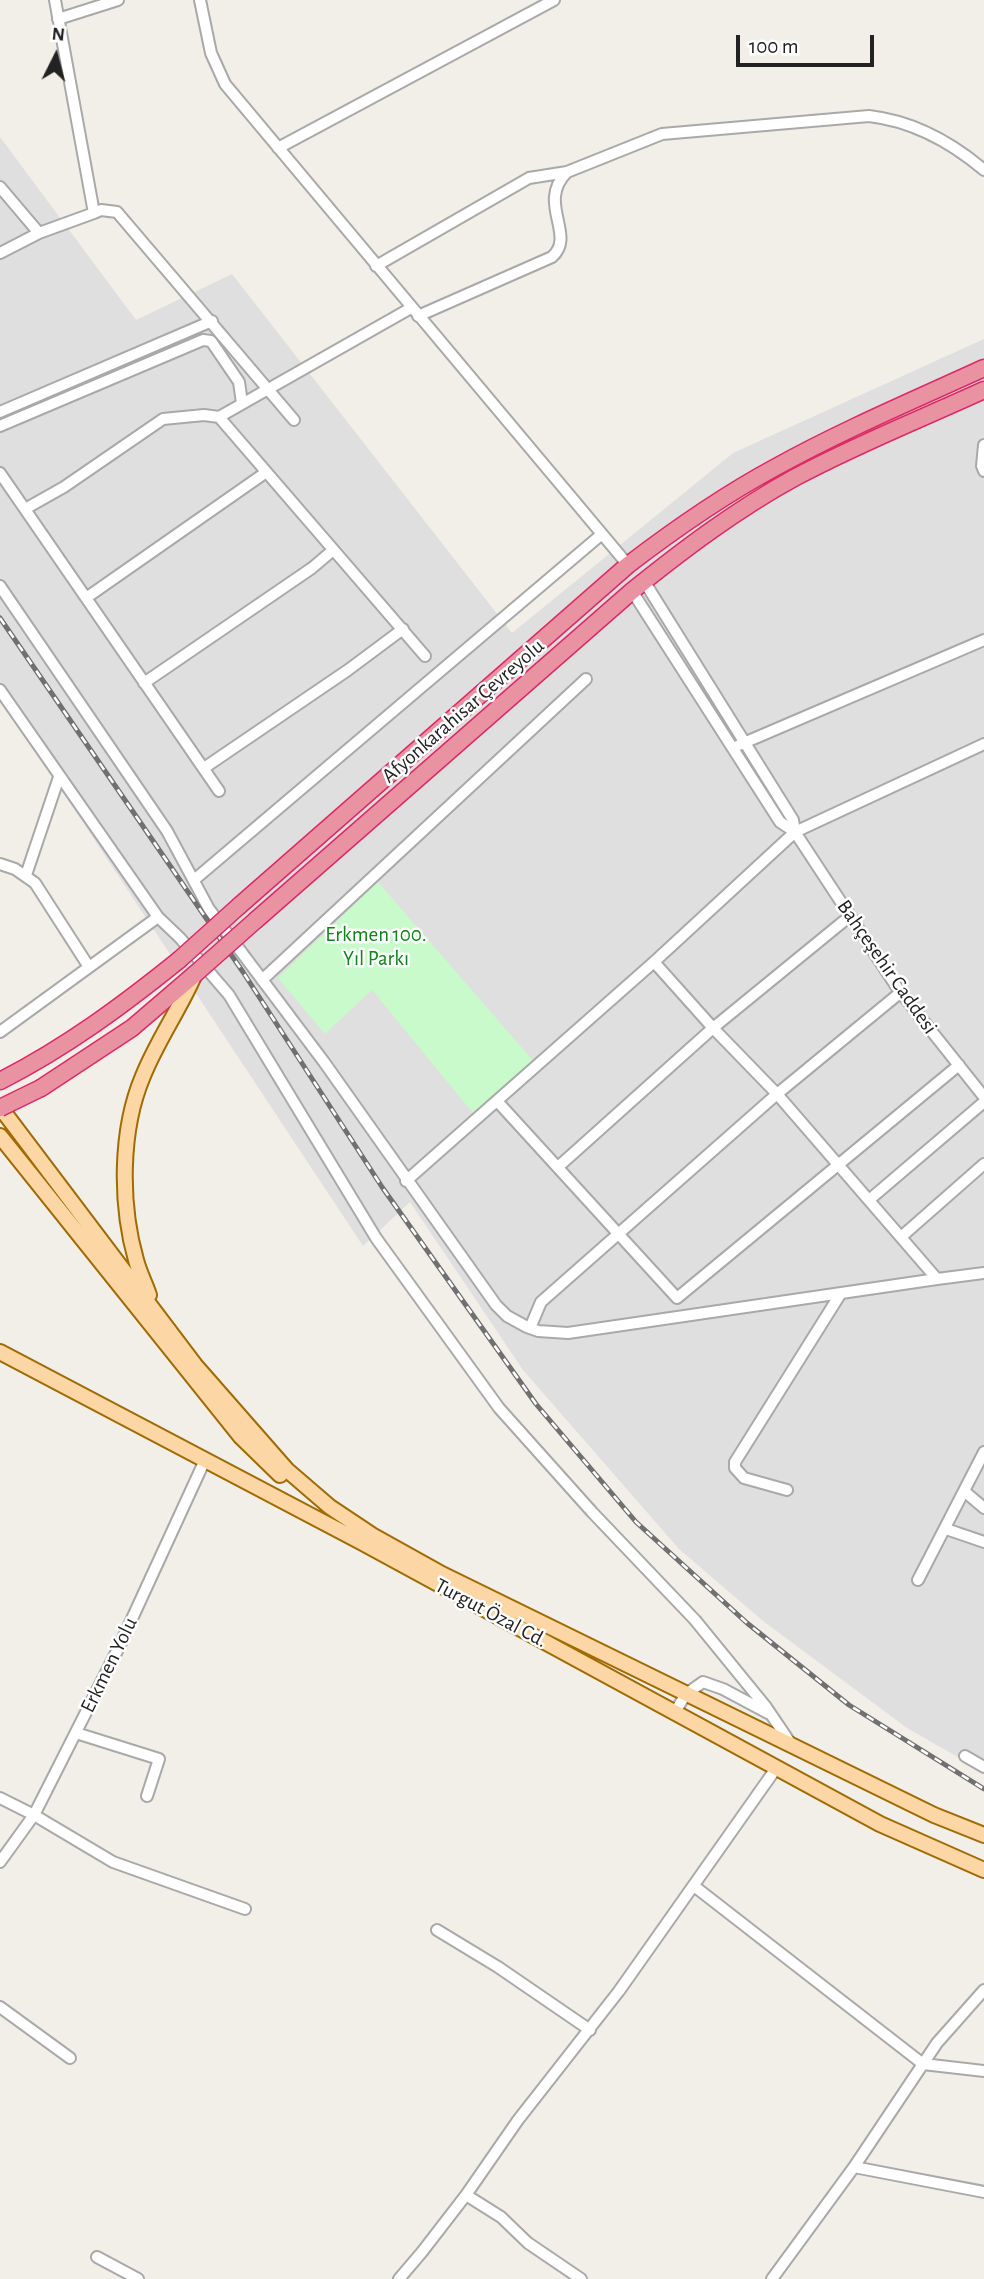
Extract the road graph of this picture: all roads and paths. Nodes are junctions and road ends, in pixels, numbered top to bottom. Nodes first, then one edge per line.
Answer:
1 (55, 0) edge
2 (118, 0) edge
3 (200, 0) edge
4 (554, 0) edge
5 (58, 19) junction
6 (280, 150) junction
7 (984, 170) edge
8 (567, 172) junction
9 (0, 187) edge
10 (94, 213) junction
11 (39, 233) junction
12 (0, 253) edge
13 (376, 266) junction
14 (415, 312) junction
15 (212, 321) junction
16 (984, 368) edge
17 (268, 389) junction
18 (984, 390) edge
19 (242, 403) junction
20 (0, 412) edge
21 (219, 417) junction
22 (294, 420) dead end
23 (0, 426) edge
24 (984, 445) edge
25 (984, 471) edge
26 (0, 473) edge
27 (265, 473) junction
28 (25, 509) junction
29 (602, 534) junction
30 (332, 551) junction
31 (628, 565) junction
32 (0, 586) edge
33 (638, 586) junction
34 (86, 598) junction
35 (403, 629) junction
36 (984, 640) edge
37 (425, 656) dead end
38 (586, 679) dead end
39 (144, 683) junction
40 (0, 690) edge
41 (745, 743) junction
42 (984, 744) edge
43 (733, 748) junction
44 (204, 768) junction
45 (60, 778) junction
46 (219, 791) dead end
47 (795, 832) junction
48 (0, 865) edge
49 (26, 875) junction
50 (194, 880) junction
51 (850, 916) junction
52 (158, 917) junction
53 (653, 962) junction
54 (89, 967) junction
55 (195, 974) junction
56 (262, 980) junction
57 (901, 992) junction
58 (713, 1028) junction
59 (0, 1032) edge
60 (959, 1065) junction
61 (0, 1081) edge
62 (777, 1094) junction
63 (983, 1096) edge
64 (497, 1101) junction
65 (0, 1107) edge
66 (0, 1136) edge
67 (984, 1164) edge
68 (839, 1165) junction
69 (558, 1167) junction
70 (406, 1181) junction
71 (869, 1200) junction
72 (619, 1234) junction
73 (901, 1237) junction
74 (984, 1273) edge
75 (937, 1279) junction
76 (841, 1293) junction
77 (153, 1310) junction
78 (530, 1328) junction
79 (0, 1352) edge
80 (984, 1452) edge
81 (205, 1460) junction
82 (787, 1490) dead end
83 (964, 1491) junction
84 (984, 1508) edge
85 (946, 1529) junction
86 (367, 1539) junction
87 (984, 1542) edge
88 (918, 1580) dead end
89 (687, 1694) junction
90 (675, 1712) junction
91 (771, 1714) junction
92 (76, 1733) junction
93 (793, 1746) junction
94 (965, 1756) dead end
95 (777, 1767) junction
96 (984, 1767) edge
97 (147, 1796) dead end
98 (0, 1798) edge
99 (34, 1815) junction
100 (984, 1835) edge
101 (0, 1862) edge
102 (984, 1870) edge
103 (694, 1886) junction
104 (245, 1909) dead end
105 (437, 1930) dead end
106 (984, 1990) edge
107 (0, 2007) edge
108 (590, 2030) junction
109 (70, 2058) dead end
110 (923, 2064) junction
111 (984, 2071) edge
112 (853, 2167) junction
113 (984, 2192) edge
114 (466, 2194) junction
115 (97, 2257) dead end
116 (138, 2279) edge
117 (399, 2279) edge
118 (581, 2279) edge
119 (772, 2279) edge

1 - 5 street
2 - 5 street
3 - 6 street
4 - 6 street
5 - 10 street
6 - 13 street
7 - 8 street
8 - 13 street
8 - 14 street
9 - 11 street
10 - 11 street
10 - 15 street
11 - 12 street
13 - 14 street
14 - 17 street
14 - 29 street
15 - 17 street
15 - 20 street
16 - 31 highway, Afyonkarahisar Çevreyolu
17 - 19 street
17 - 22 street
18 - 33 highway, Afyonkarahisar Çevreyolu
19 - 21 street
19 - 23 street
21 - 27 street
21 - 28 street
24 - 25 street
26 - 28 street
27 - 30 street
27 - 34 street
28 - 34 street
29 - 31 street
29 - 50 street
30 - 35 street
30 - 39 street
31 - 61 highway, Afyonkarahisar Çevreyolu, bridge
32 - 50 street
33 - 41 street, Bahçeşehir Caddesi
33 - 43 street, Bahçeşehir Caddesi
33 - 55 highway, Afyonkarahisar Çevreyolu, bridge
34 - 39 street
35 - 37 street
35 - 44 street
36 - 41 street
38 - 56 street
39 - 44 street
40 - 45 street
41 - 43 street
41 - 47 street, Bahçeşehir Caddesi
42 - 47 street
43 - 47 street, Bahçeşehir Caddesi
44 - 46 street
45 - 49 street
45 - 52 street
47 - 51 street, Bahçeşehir Caddesi
47 - 53 street
48 - 49 street
49 - 54 street
50 - 56 street
51 - 57 street, Bahçeşehir Caddesi
51 - 58 street
52 - 54 street
52 - 91 street
53 - 58 street
53 - 64 street
54 - 59 street
55 - 65 highway, Afyonkarahisar Çevreyolu, bridge
55 - 77 main road
56 - 70 street
57 - 60 street, Bahçeşehir Caddesi
57 - 62 street
58 - 62 street
58 - 69 street
60 - 63 street, Bahçeşehir Caddesi
60 - 68 street
62 - 68 street
62 - 72 street
63 - 71 street
64 - 69 street
64 - 70 street
65 - 77 main road
66 - 86 main road
67 - 73 street
68 - 71 street
68 - 72 street
69 - 72 street
70 - 78 street
71 - 73 street
72 - 78 street
73 - 75 street
74 - 75 street
75 - 76 street
76 - 78 street
76 - 82 street
77 - 86 main road
79 - 81 main road, Turgut Özal Cd.
80 - 83 street
81 - 86 main road, Turgut Özal Cd.
81 - 92 street, Erkmen Yolu
83 - 84 street
83 - 85 street
85 - 87 street
85 - 88 street
86 - 89 main road, Turgut Özal Cd.
86 - 90 main road, Turgut Özal Cd.
89 - 90 street
89 - 91 street
89 - 93 main road, Turgut Özal Cd.
90 - 95 main road, Turgut Özal Cd.
91 - 93 street
92 - 97 street
92 - 99 street, Erkmen Yolu
93 - 100 main road, Turgut Özal Cd.
94 - 96 street
95 - 102 main road, Turgut Özal Cd.
95 - 103 street
98 - 99 street
99 - 101 street, Erkmen Yolu
99 - 104 street
103 - 108 street
103 - 110 street
105 - 108 street
106 - 110 street
107 - 109 street
108 - 114 street
110 - 111 street
110 - 112 street
112 - 113 street
112 - 119 street
114 - 117 street
114 - 118 street
115 - 116 street

